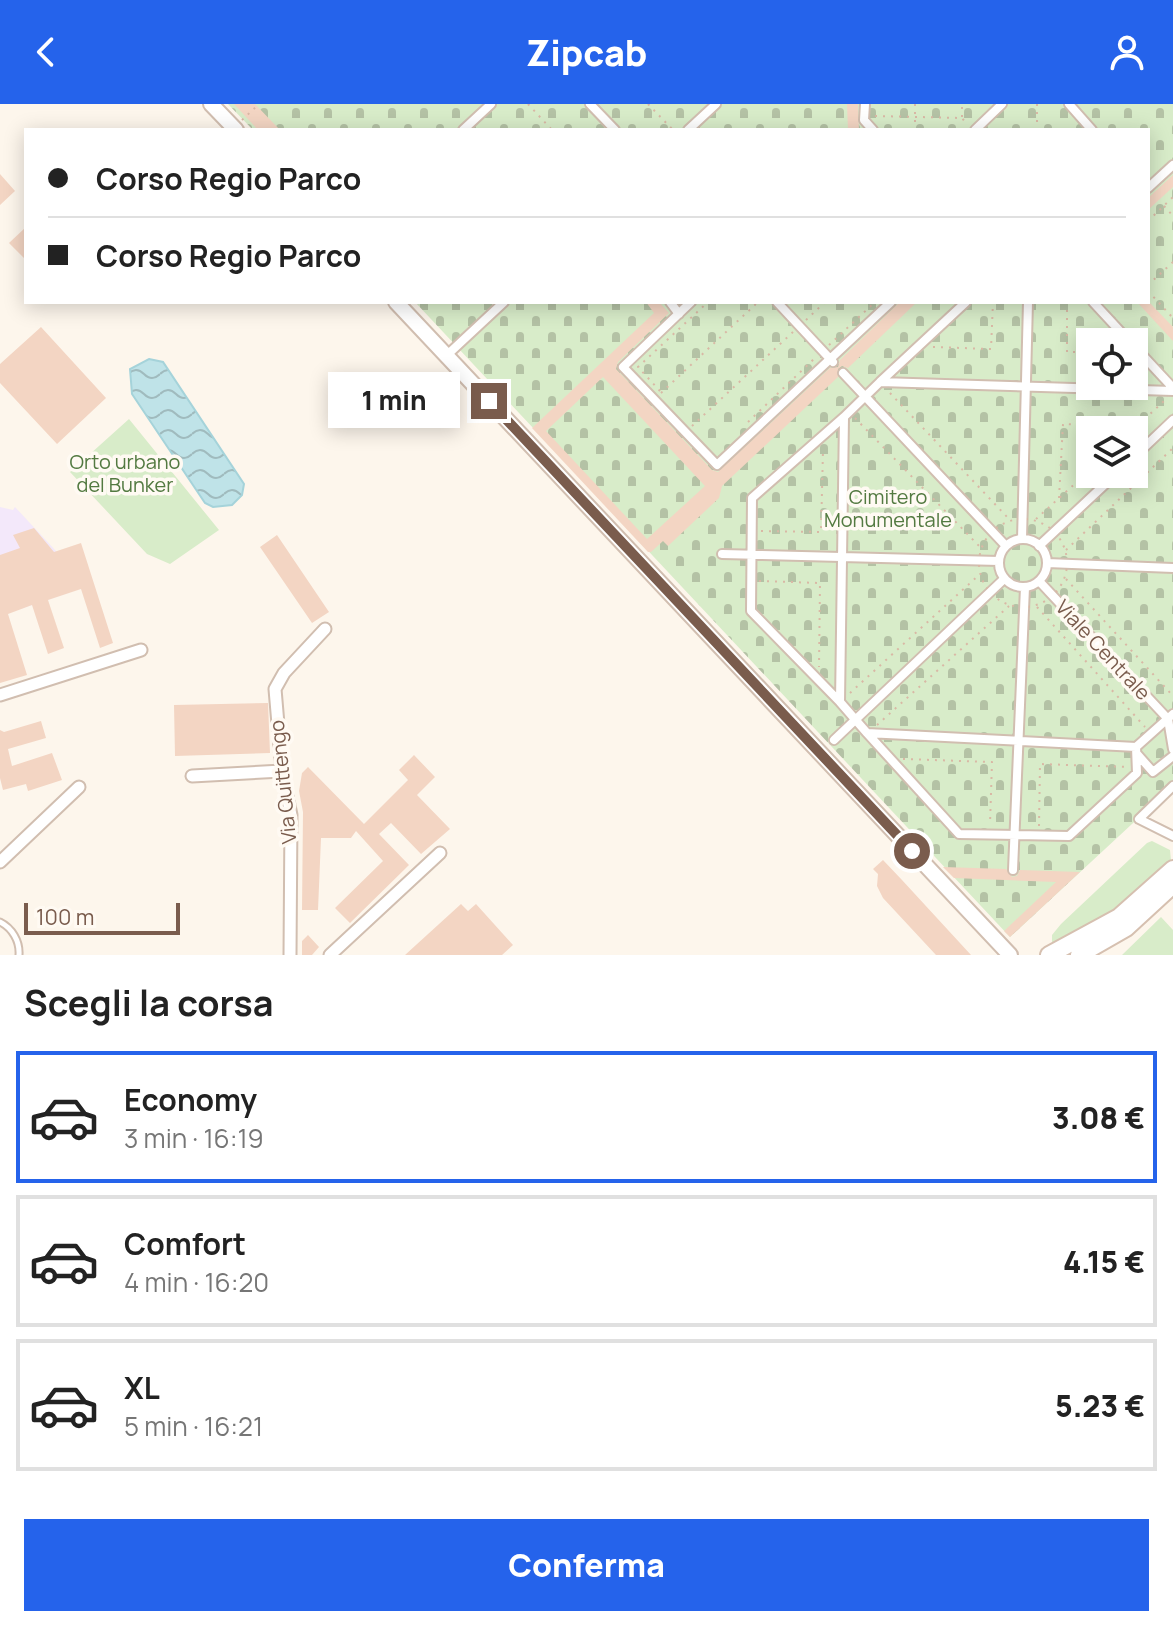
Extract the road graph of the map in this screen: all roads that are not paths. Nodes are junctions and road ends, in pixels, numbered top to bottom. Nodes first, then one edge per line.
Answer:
1 (211, 104) edge
2 (491, 104) edge
3 (590, 104) edge
4 (716, 104) edge
5 (865, 104) edge
6 (1002, 104) edge
7 (1069, 104) edge
8 (234, 128) edge
9 (465, 128) edge
10 (613, 128) edge
11 (690, 128) edge
12 (871, 128) edge
13 (976, 128) edge
14 (1090, 128) edge
15 (1173, 165) edge
16 (1150, 186) edge
17 (398, 304) edge
18 (502, 304) edge
19 (672, 304) edge
20 (689, 304) edge
21 (779, 304) edge
22 (889, 304) edge
23 (964, 304) edge
24 (1028, 304) edge
25 (1095, 304) edge
26 (679, 314) junction
27 (1117, 328) edge
28 (446, 356) junction
29 (832, 361) junction
30 (1148, 362) edge
31 (843, 373) dead end
32 (880, 382) junction
33 (1024, 387) junction
34 (1173, 389) edge
35 (864, 397) junction
36 (846, 414) junction
37 (1173, 420) edge
38 (1148, 444) edge
39 (1101, 488) edge
40 (1022, 539) junction
41 (1006, 546) junction
42 (1039, 546) junction
43 (722, 554) dead end
44 (752, 555) junction
45 (843, 557) junction
46 (999, 561) junction
47 (1047, 563) junction
48 (1173, 568) edge
49 (1004, 579) junction
50 (1039, 581) junction
51 (1025, 587) junction
52 (325, 629) dead end
53 (141, 650) dead end
54 (0, 695) edge
55 (840, 702) junction
56 (1170, 716) edge
57 (855, 719) junction
58 (867, 733) junction
59 (834, 740) dead end
60 (1018, 742) junction
61 (1173, 749) edge
62 (1135, 750) junction
63 (1173, 756) edge
64 (282, 771) junction
65 (192, 776) dead end
66 (1173, 786) edge
67 (79, 787) dead end
68 (1014, 835) junction
69 (1173, 836) edge
70 (440, 853) dead end
71 (0, 862) edge
72 (1173, 869) edge
73 (1013, 870) dead end
74 (1173, 885) edge
75 (0, 922) edge
76 (1126, 928) junction
77 (19, 955) edge
78 (290, 955) edge
79 (330, 955) edge
80 (1010, 955) edge
81 (1049, 955) edge
82 (1079, 955) edge
83 (1096, 955) edge

1 - 8 street
2 - 9 street
3 - 10 street
4 - 11 street
5 - 12 street
6 - 13 street
7 - 14 street
15 - 16 street
17 - 28 street
18 - 28 street
19 - 26 street
20 - 26 street
21 - 29 street
22 - 29 street
23 - 32 street
24 - 33 street
25 - 27 street
26 - 29 street
28 - 80 street
30 - 34 street
31 - 35 street
32 - 33 street
32 - 35 street
33 - 34 street
33 - 40 street
35 - 36 street
35 - 41 street
36 - 44 street
36 - 45 street
37 - 38 street
39 - 42 street
40 - 41 street
40 - 42 street
41 - 46 street
42 - 47 street
43 - 44 street
44 - 45 street
44 - 55 street
45 - 46 street
45 - 55 street
46 - 49 street
47 - 48 street
47 - 50 street
49 - 51 street
49 - 57 street
50 - 51 street
50 - 56 street, Viale Centrale
51 - 60 street
52 - 64 street, Via Quittengo
53 - 54 street
55 - 57 street
56 - 61 street
56 - 62 street
56 - 62 street
57 - 58 street
57 - 59 street
58 - 60 street
58 - 68 street
60 - 62 street
60 - 68 street
62 - 63 street
62 - 68 street
64 - 65 street
64 - 78 street, Via Quittengo
66 - 69 street
67 - 71 street
68 - 73 street
70 - 79 street
72 - 81 main road
74 - 76 main road
75 - 77 lane
76 - 82 main road
76 - 83 street

